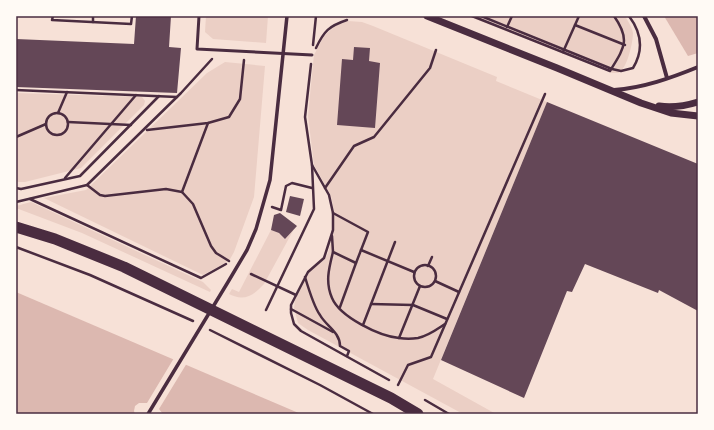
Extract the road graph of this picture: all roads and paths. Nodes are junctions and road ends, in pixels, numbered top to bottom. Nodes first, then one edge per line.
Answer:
1 (53, 16) edge
2 (93, 16) edge
3 (132, 16) edge
4 (199, 16) edge
5 (286, 16) edge
6 (316, 16) edge
7 (427, 16) edge
8 (472, 16) edge
9 (481, 16) edge
10 (512, 16) edge
11 (579, 16) edge
12 (614, 16) edge
13 (629, 16) edge
14 (644, 16) edge
15 (347, 20) dead end
16 (93, 22) junction
17 (575, 25) junction
18 (507, 28) junction
19 (624, 45) junction
20 (220, 50) junction
21 (436, 50) dead end
22 (244, 51) junction
23 (563, 51) junction
24 (282, 53) junction
25 (312, 55) junction
26 (698, 67) edge
27 (612, 69) junction
28 (667, 78) junction
29 (16, 90) edge
30 (609, 90) junction
31 (67, 92) junction
32 (545, 94) dead end
33 (136, 95) junction
34 (160, 96) junction
35 (178, 97) junction
36 (698, 102) edge
37 (641, 103) junction
38 (58, 113) junction
39 (698, 116) edge
40 (68, 122) junction
41 (208, 123) junction
42 (46, 124) junction
43 (111, 124) junction
44 (131, 125) junction
45 (147, 130) dead end
46 (16, 137) edge
47 (312, 166) junction
48 (65, 179) junction
49 (87, 185) junction
50 (16, 188) edge
51 (313, 188) junction
52 (325, 188) junction
53 (182, 192) junction
54 (30, 199) junction
55 (16, 202) edge
56 (281, 210) dead end
57 (333, 213) junction
58 (16, 227) edge
59 (332, 233) junction
60 (395, 242) dead end
61 (361, 250) junction
62 (333, 252) junction
63 (432, 257) dead end
64 (387, 261) junction
65 (356, 263) junction
66 (428, 266) junction
67 (414, 272) junction
68 (251, 274) dead end
69 (306, 277) junction
70 (435, 281) junction
71 (276, 286) junction
72 (420, 286) junction
73 (459, 292) junction
74 (296, 295) junction
75 (371, 304) junction
76 (413, 305) junction
77 (340, 308) junction
78 (266, 310) dead end
79 (291, 310) junction
80 (447, 320) junction
81 (445, 324) junction
82 (362, 325) junction
83 (336, 334) junction
84 (399, 338) junction
85 (347, 356) junction
86 (351, 359) dead end
87 (398, 384) dead end
88 (148, 414) edge
89 (418, 414) edge

1 - 16 path
2 - 16 path
3 - 16 path
4 - 20 lane
5 - 24 street
6 - 25 path
7 - 30 street
8 - 18 path
9 - 18 path
10 - 18 path
11 - 17 path
12 - 19 path
13 - 27 path
14 - 28 street
15 - 25 path
17 - 19 path
17 - 23 path
18 - 23 path
19 - 27 path
20 - 22 lane
20 - 35 path
21 - 52 path
22 - 24 lane
22 - 41 path
23 - 27 path
24 - 25 lane
24 - 88 street
25 - 47 path
26 - 28 street
28 - 30 street
29 - 31 path
30 - 37 street
31 - 33 path
31 - 38 path
32 - 73 path
33 - 34 path
33 - 43 path
34 - 35 path
34 - 44 path
35 - 49 path
36 - 37 street
37 - 39 street
38 - 40 path
38 - 42 path
40 - 42 path
40 - 43 path
41 - 45 path
41 - 53 path
42 - 46 path
43 - 44 path
43 - 48 path
44 - 48 path
47 - 51 path
47 - 52 path
48 - 50 path
49 - 53 path
49 - 54 path
51 - 56 path
51 - 71 path
52 - 57 path
53 - 54 path
54 - 55 path
57 - 59 path
57 - 61 path
58 - 89 highway
59 - 62 path
59 - 69 path
60 - 64 path
61 - 64 path
61 - 65 path
62 - 65 path
62 - 77 path
63 - 66 path
64 - 67 path
64 - 75 path
65 - 77 path
66 - 67 path
66 - 70 path
67 - 72 path
68 - 71 path
69 - 74 path
69 - 83 path
70 - 72 path
70 - 73 path
71 - 74 path
71 - 78 path
72 - 76 path
73 - 80 path
74 - 79 path
75 - 76 path
75 - 82 path
76 - 80 path
76 - 84 path
77 - 82 path
79 - 83 path
79 - 85 path
80 - 81 path
81 - 84 path
81 - 87 path
82 - 84 path
83 - 85 path
85 - 86 path

